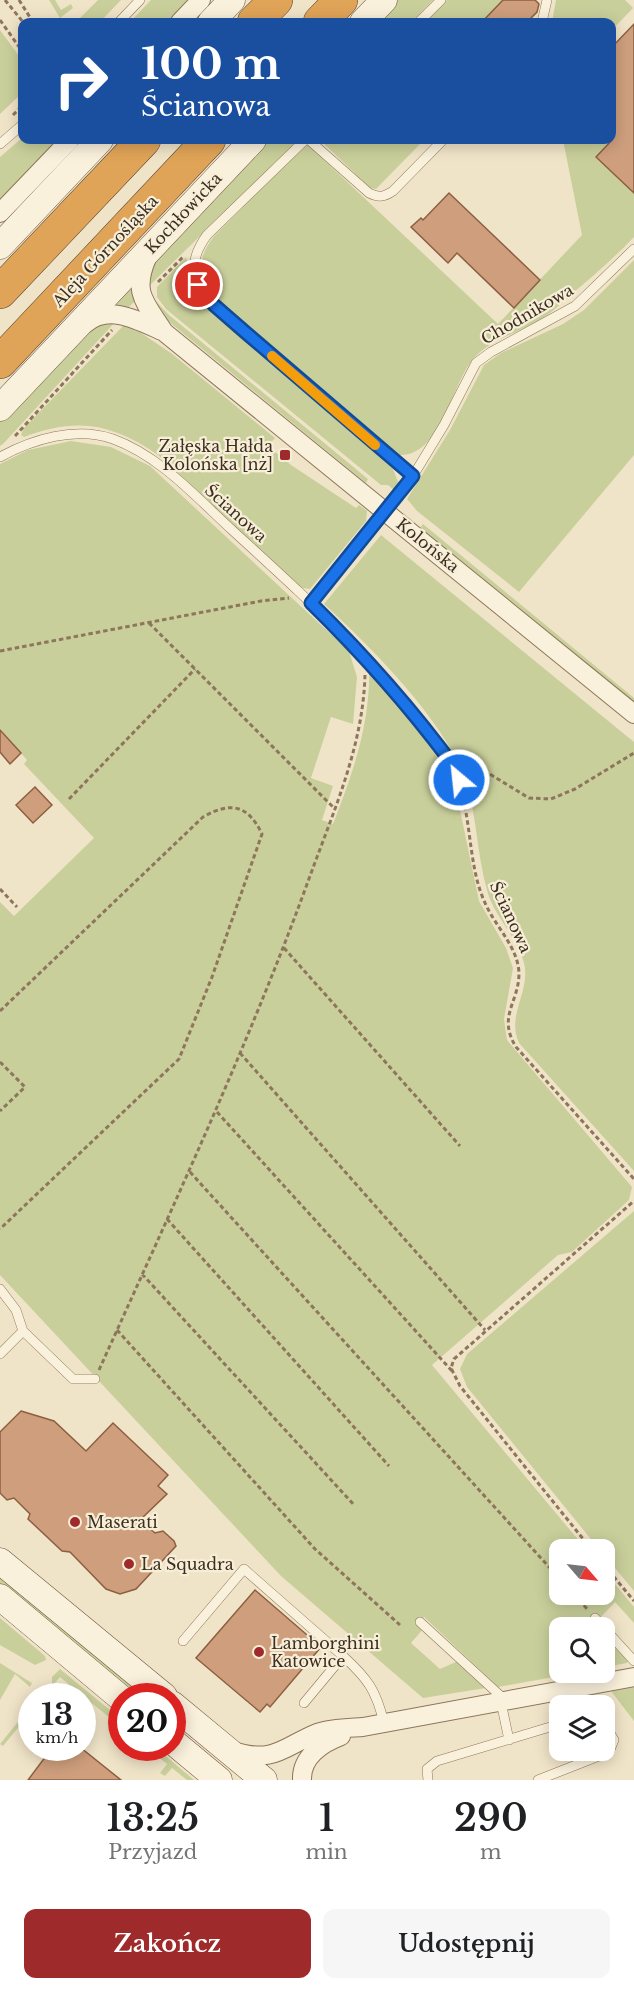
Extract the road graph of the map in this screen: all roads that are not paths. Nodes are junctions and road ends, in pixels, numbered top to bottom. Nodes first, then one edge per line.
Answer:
1 (140, 0) edge
2 (201, 0) edge
3 (232, 0) edge
4 (276, 0) edge
5 (341, 0) edge
6 (384, 0) edge
7 (441, 0) edge
8 (548, 0) edge
9 (123, 18) edge
10 (184, 18) edge
11 (215, 18) edge
12 (258, 18) edge
13 (324, 18) edge
14 (367, 18) edge
15 (423, 18) edge
16 (543, 18) edge
17 (18, 128) edge
18 (0, 144) edge
19 (66, 144) edge
20 (96, 144) edge
21 (140, 144) edge
22 (205, 144) edge
23 (249, 144) edge
24 (303, 144) edge
25 (312, 144) edge
26 (438, 144) edge
27 (0, 213) edge
28 (0, 246) edge
29 (152, 247) junction
30 (634, 249) edge
31 (0, 292) edge
32 (164, 332) junction
33 (50, 355) junction
34 (0, 362) edge
35 (0, 408) edge
36 (0, 457) edge
37 (413, 476) junction
38 (386, 511) junction
39 (311, 603) junction
40 (634, 714) edge
41 (459, 780) road end
42 (0, 1289) edge
43 (23, 1331) junction
44 (0, 1354) edge
45 (95, 1379) road end
46 (0, 1561) edge
47 (0, 1597) edge
48 (420, 1622) dead end
49 (615, 1640) edge
50 (183, 1641) dead end
51 (343, 1656) junction
52 (634, 1661) edge
53 (634, 1677) edge
54 (148, 1683) edge
55 (108, 1687) edge
56 (504, 1702) junction
57 (304, 1703) dead end
58 (186, 1716) edge
59 (384, 1723) junction
60 (363, 1727) junction
61 (549, 1727) edge
62 (509, 1740) junction
63 (228, 1750) junction
64 (186, 1752) edge
65 (283, 1752) junction
66 (586, 1761) edge
67 (302, 1774) edge
68 (221, 1778) edge
69 (264, 1780) edge
70 (271, 1780) edge
71 (286, 1780) edge
72 (428, 1780) edge
73 (538, 1780) edge

1 - 9 lane
2 - 10 street
3 - 11 main road
4 - 12 highway
5 - 13 highway
6 - 14 main road
7 - 15 lane
8 - 16 lane
17 - 18 lane
19 - 27 street
20 - 28 main road
21 - 31 highway
22 - 34 highway, Aleja Górnośląska
23 - 29 main road, Kochłowicka
24 - 37 lane
25 - 26 lane
29 - 32 street
29 - 33 main road, Kochłowicka
30 - 37 lane, Chodnikowa
32 - 33 street
32 - 38 street, Kolońska
33 - 35 main road
36 - 39 lane, Ścianowa
37 - 38 lane, Chodnikowa
38 - 39 lane
38 - 40 street, Kolońska
39 - 41 lane, Ścianowa
42 - 43 lane
43 - 44 lane
43 - 45 lane
46 - 54 main road
47 - 55 main road
48 - 56 lane
49 - 52 lane
50 - 51 lane
51 - 57 lane
51 - 59 lane
53 - 56 street
56 - 59 street
56 - 62 lane
58 - 63 main road
59 - 60 street
60 - 65 street
60 - 67 street
61 - 62 lane
62 - 72 lane
63 - 65 street
63 - 69 main road
64 - 68 main road
65 - 70 street
66 - 73 lane
67 - 71 street

